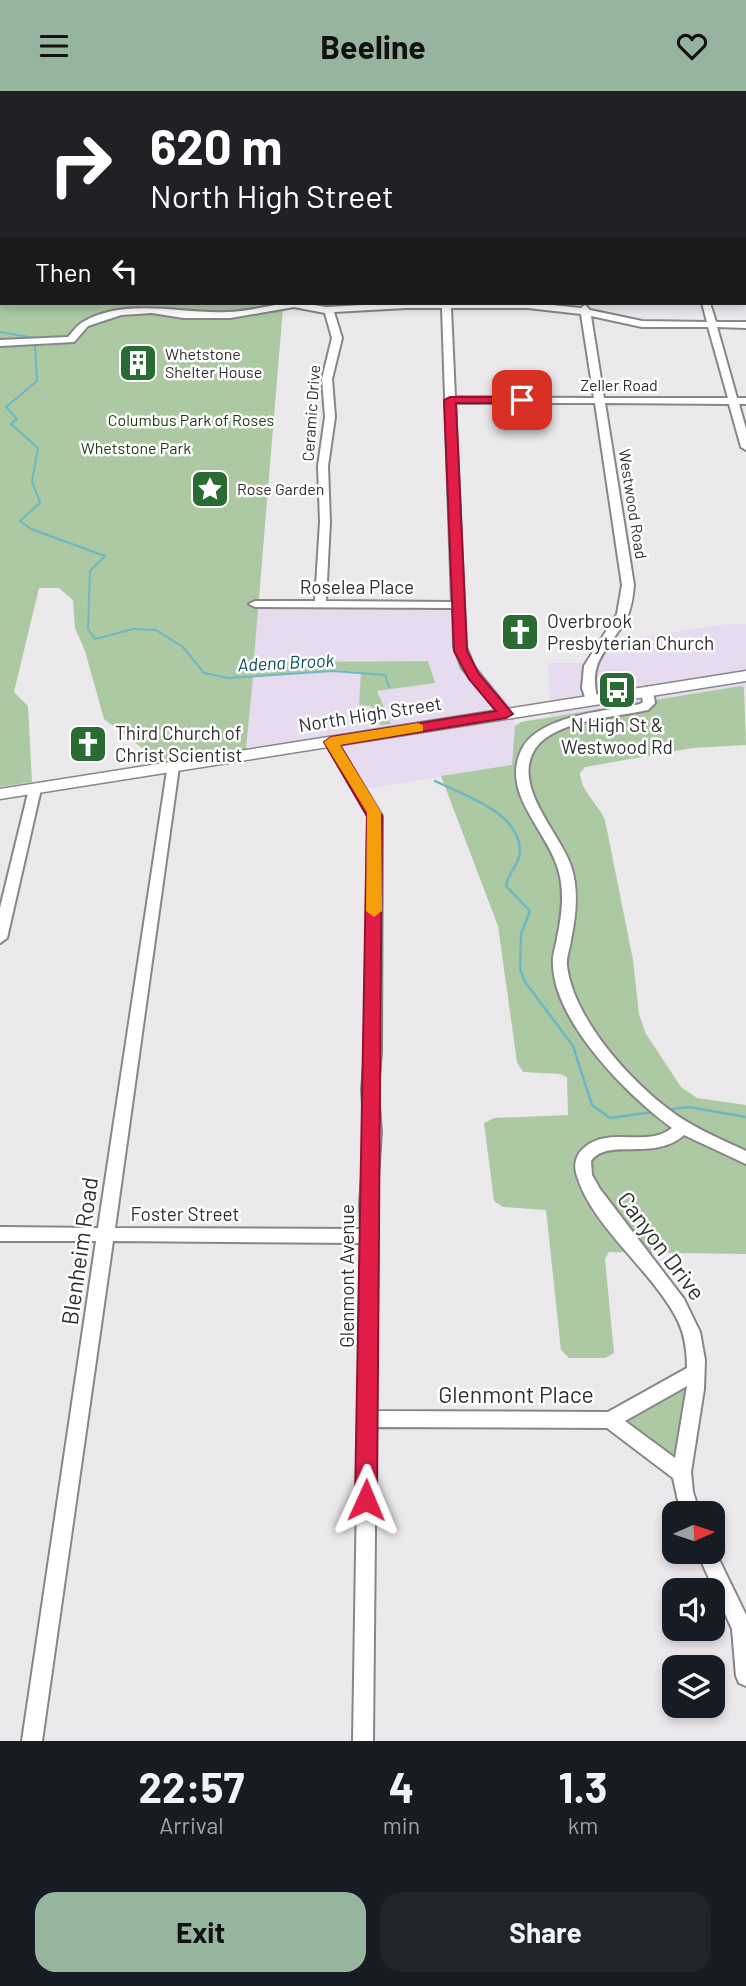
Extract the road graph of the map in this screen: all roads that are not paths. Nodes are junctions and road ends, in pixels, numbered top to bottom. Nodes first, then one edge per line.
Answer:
1 (288, 305) edge
2 (300, 305) edge
3 (446, 305) junction
4 (707, 305) edge
5 (585, 308) edge
6 (329, 310) junction
7 (712, 324) junction
8 (746, 325) edge
9 (0, 343) edge
10 (450, 400) junction
11 (600, 400) junction
12 (733, 401) junction
13 (746, 401) edge
14 (746, 447) edge
15 (255, 604) dead end
16 (320, 604) junction
17 (458, 605) junction
18 (746, 676) edge
19 (647, 691) junction
20 (592, 700) junction
21 (506, 714) junction
22 (331, 742) junction
23 (173, 767) junction
24 (35, 789) junction
25 (0, 795) edge
26 (0, 938) edge
27 (678, 1124) junction
28 (746, 1158) edge
29 (0, 1234) edge
30 (105, 1234) junction
31 (369, 1236) junction
32 (694, 1373) junction
33 (367, 1419) junction
34 (610, 1419) junction
35 (681, 1473) junction
36 (688, 1501) edge
37 (713, 1565) edge
38 (744, 1630) edge
39 (746, 1676) edge
40 (32, 1741) edge
41 (363, 1741) edge

1 - 9 street
2 - 6 street
3 - 5 street
3 - 6 street
3 - 10 street
4 - 7 street
5 - 7 street
5 - 11 street, Westwood Road
6 - 16 street, Ceramic Drive
7 - 8 street
7 - 12 street
10 - 11 street, Zeller Road
10 - 17 street
11 - 12 street, Zeller Road
11 - 20 street, Westwood Road
12 - 13 street, Zeller Road
12 - 14 street
15 - 16 street, Roselea Place
16 - 17 street, Roselea Place
17 - 21 street
18 - 19 main road, North High Street
19 - 20 main road, North High Street
19 - 27 street
20 - 21 main road, North High Street
21 - 22 main road, North High Street
22 - 23 main road, North High Street
22 - 31 street, Glenmont Avenue
23 - 24 main road, North High Street
23 - 30 street, Blenheim Road
24 - 25 main road, North High Street
24 - 26 street
27 - 28 street
27 - 32 street, Canyon Drive
29 - 30 street, Foster Street
30 - 31 street, Foster Street
30 - 40 street, Blenheim Road
31 - 33 street, Glenmont Avenue
32 - 34 street, Glenmont Place
32 - 35 street, Canyon Drive
33 - 34 street, Glenmont Place
33 - 41 street, Glenmont Avenue
34 - 35 street
35 - 36 street, Canyon Drive
37 - 38 street
38 - 39 street

